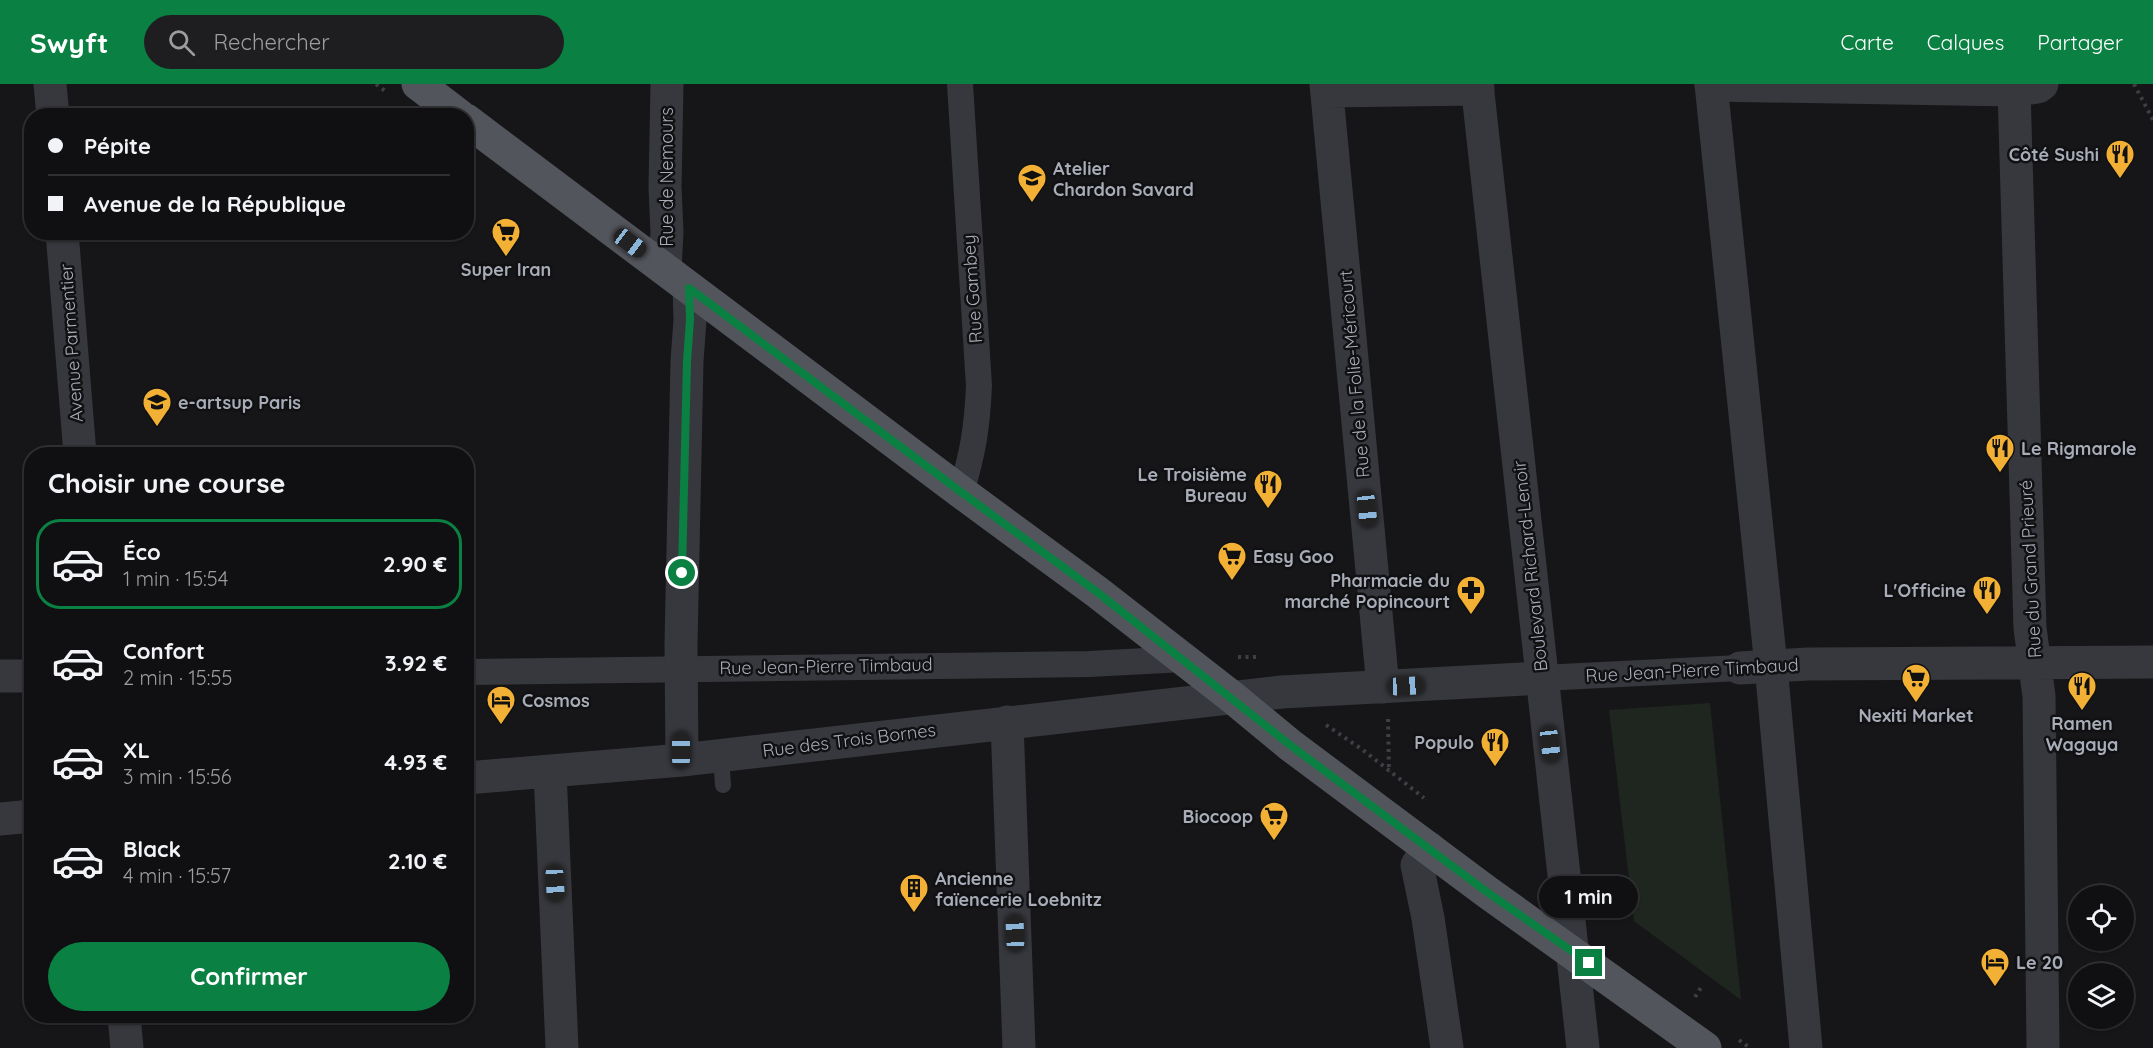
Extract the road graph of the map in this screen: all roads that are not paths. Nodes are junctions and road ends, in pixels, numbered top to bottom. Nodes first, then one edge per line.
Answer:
1 (51, 84) edge
2 (418, 84) edge
3 (667, 84) edge
4 (960, 84) edge
5 (1711, 84) edge
6 (1478, 86) edge
7 (1327, 87) edge
8 (2028, 87) edge
9 (52, 108) edge
10 (450, 108) edge
11 (474, 126) edge
12 (63, 240) edge
13 (677, 278) junction
14 (79, 447) edge
15 (961, 492) junction
16 (1184, 659) junction
17 (2035, 662) junction
18 (2153, 662) edge
19 (1755, 667) junction
20 (681, 668) junction
21 (474, 672) edge
22 (0, 676) edge
23 (24, 676) edge
24 (1542, 678) junction
25 (1383, 687) junction
26 (1232, 697) junction
27 (1007, 722) junction
28 (682, 760) junction
29 (550, 771) junction
30 (474, 777) edge
31 (24, 817) edge
32 (0, 819) edge
33 (1429, 848) junction
34 (1573, 952) junction
35 (125, 1023) edge
36 (127, 1048) edge
37 (562, 1048) edge
38 (1019, 1048) edge
39 (1447, 1048) edge
40 (1583, 1048) edge
41 (1705, 1048) edge
42 (1806, 1048) edge
43 (2043, 1048) edge

1 - 9 street
2 - 10 main road
3 - 13 street, Rue de Nemours
4 - 15 street, Rue Gambey
5 - 8 street
5 - 19 street
6 - 7 street
6 - 24 street, Boulevard Richard-Lenoir
7 - 25 street, Rue de la Folie-Méricourt
8 - 17 street, Rue du Grand Prieuré
11 - 13 main road
12 - 14 street, Avenue Parmentier
13 - 15 main road
13 - 20 street, Rue de Nemours
15 - 16 main road
16 - 20 street, Rue Jean-Pierre Timbaud
16 - 26 main road
17 - 18 street, Rue Jean-Pierre Timbaud
17 - 19 street, Rue Jean-Pierre Timbaud
17 - 43 street, Rue du Grand Prieuré
19 - 24 street, Rue Jean-Pierre Timbaud
19 - 42 street
20 - 21 street, Rue Jean-Pierre Timbaud
20 - 28 street, Rue de Nemours
22 - 23 street
24 - 25 street, Rue Jean-Pierre Timbaud
24 - 34 street, Boulevard Richard-Lenoir
25 - 26 street, Rue Jean-Pierre Timbaud
26 - 27 street, Rue des Trois Bornes
26 - 33 main road
27 - 28 street, Rue des Trois Bornes
27 - 38 street
28 - 29 street, Rue des Trois Bornes
29 - 30 street, Rue des Trois Bornes
29 - 37 street
31 - 32 street
33 - 34 main road
33 - 39 street
34 - 40 street, Boulevard Richard-Lenoir
34 - 41 main road
35 - 36 street

